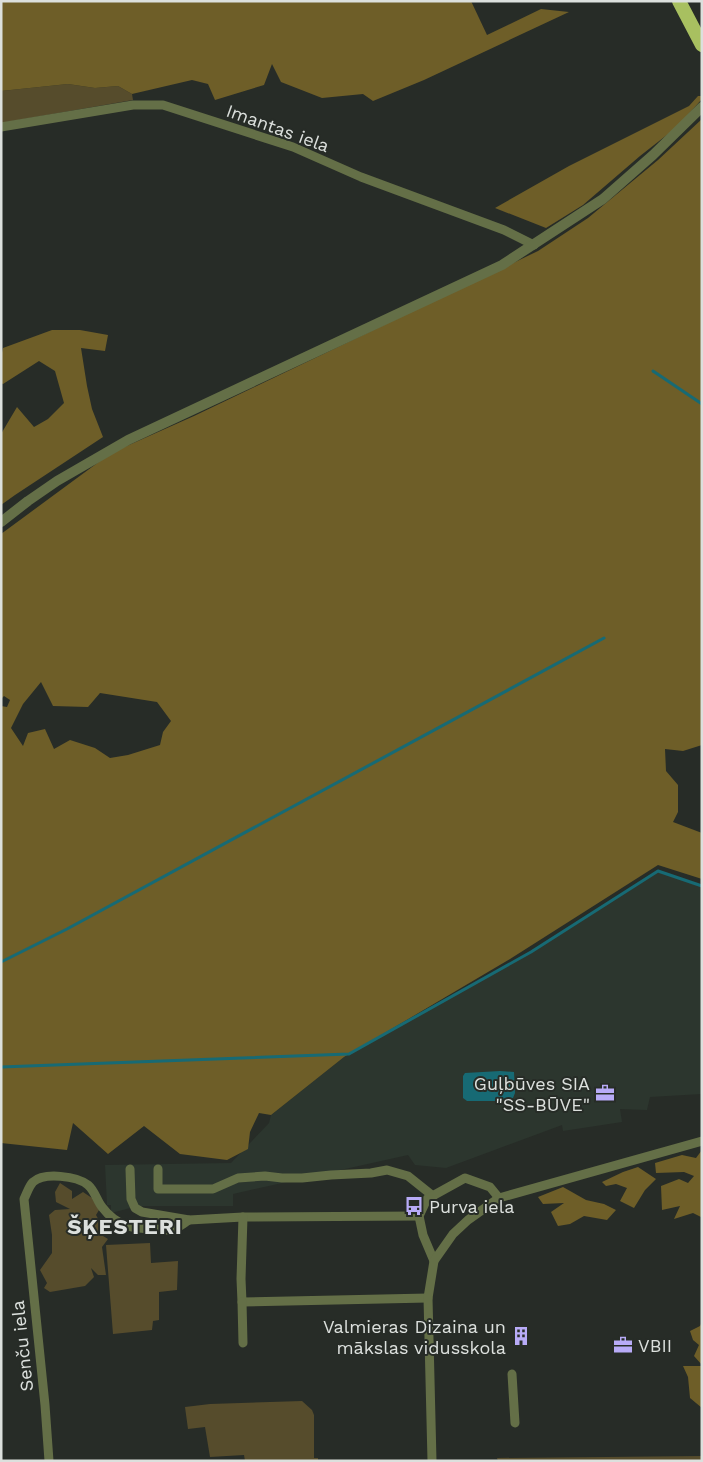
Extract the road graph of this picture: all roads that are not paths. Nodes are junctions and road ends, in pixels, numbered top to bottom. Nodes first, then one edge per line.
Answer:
1 (679, 1) edge
2 (702, 46) edge
3 (702, 107) edge
4 (1, 127) edge
5 (534, 245) junction
6 (1, 522) edge
7 (702, 1141) edge
8 (130, 1168) dead end
9 (158, 1169) dead end
10 (433, 1196) junction
11 (499, 1198) junction
12 (419, 1216) junction
13 (243, 1217) junction
14 (189, 1220) junction
15 (434, 1261) junction
16 (428, 1298) junction
17 (242, 1302) junction
18 (243, 1343) dead end
19 (512, 1374) dead end
20 (515, 1423) dead end
21 (49, 1461) edge
22 (432, 1461) edge

1 - 2 highway
3 - 5 street
4 - 5 street, Imantas iela
5 - 6 street
7 - 11 street
8 - 14 street
9 - 10 street
10 - 11 street
10 - 12 street
11 - 15 street
12 - 13 street
12 - 15 street
13 - 14 street
13 - 17 street
14 - 21 street, Senču iela
15 - 16 street
16 - 17 street
16 - 22 street
17 - 18 street
19 - 20 street

